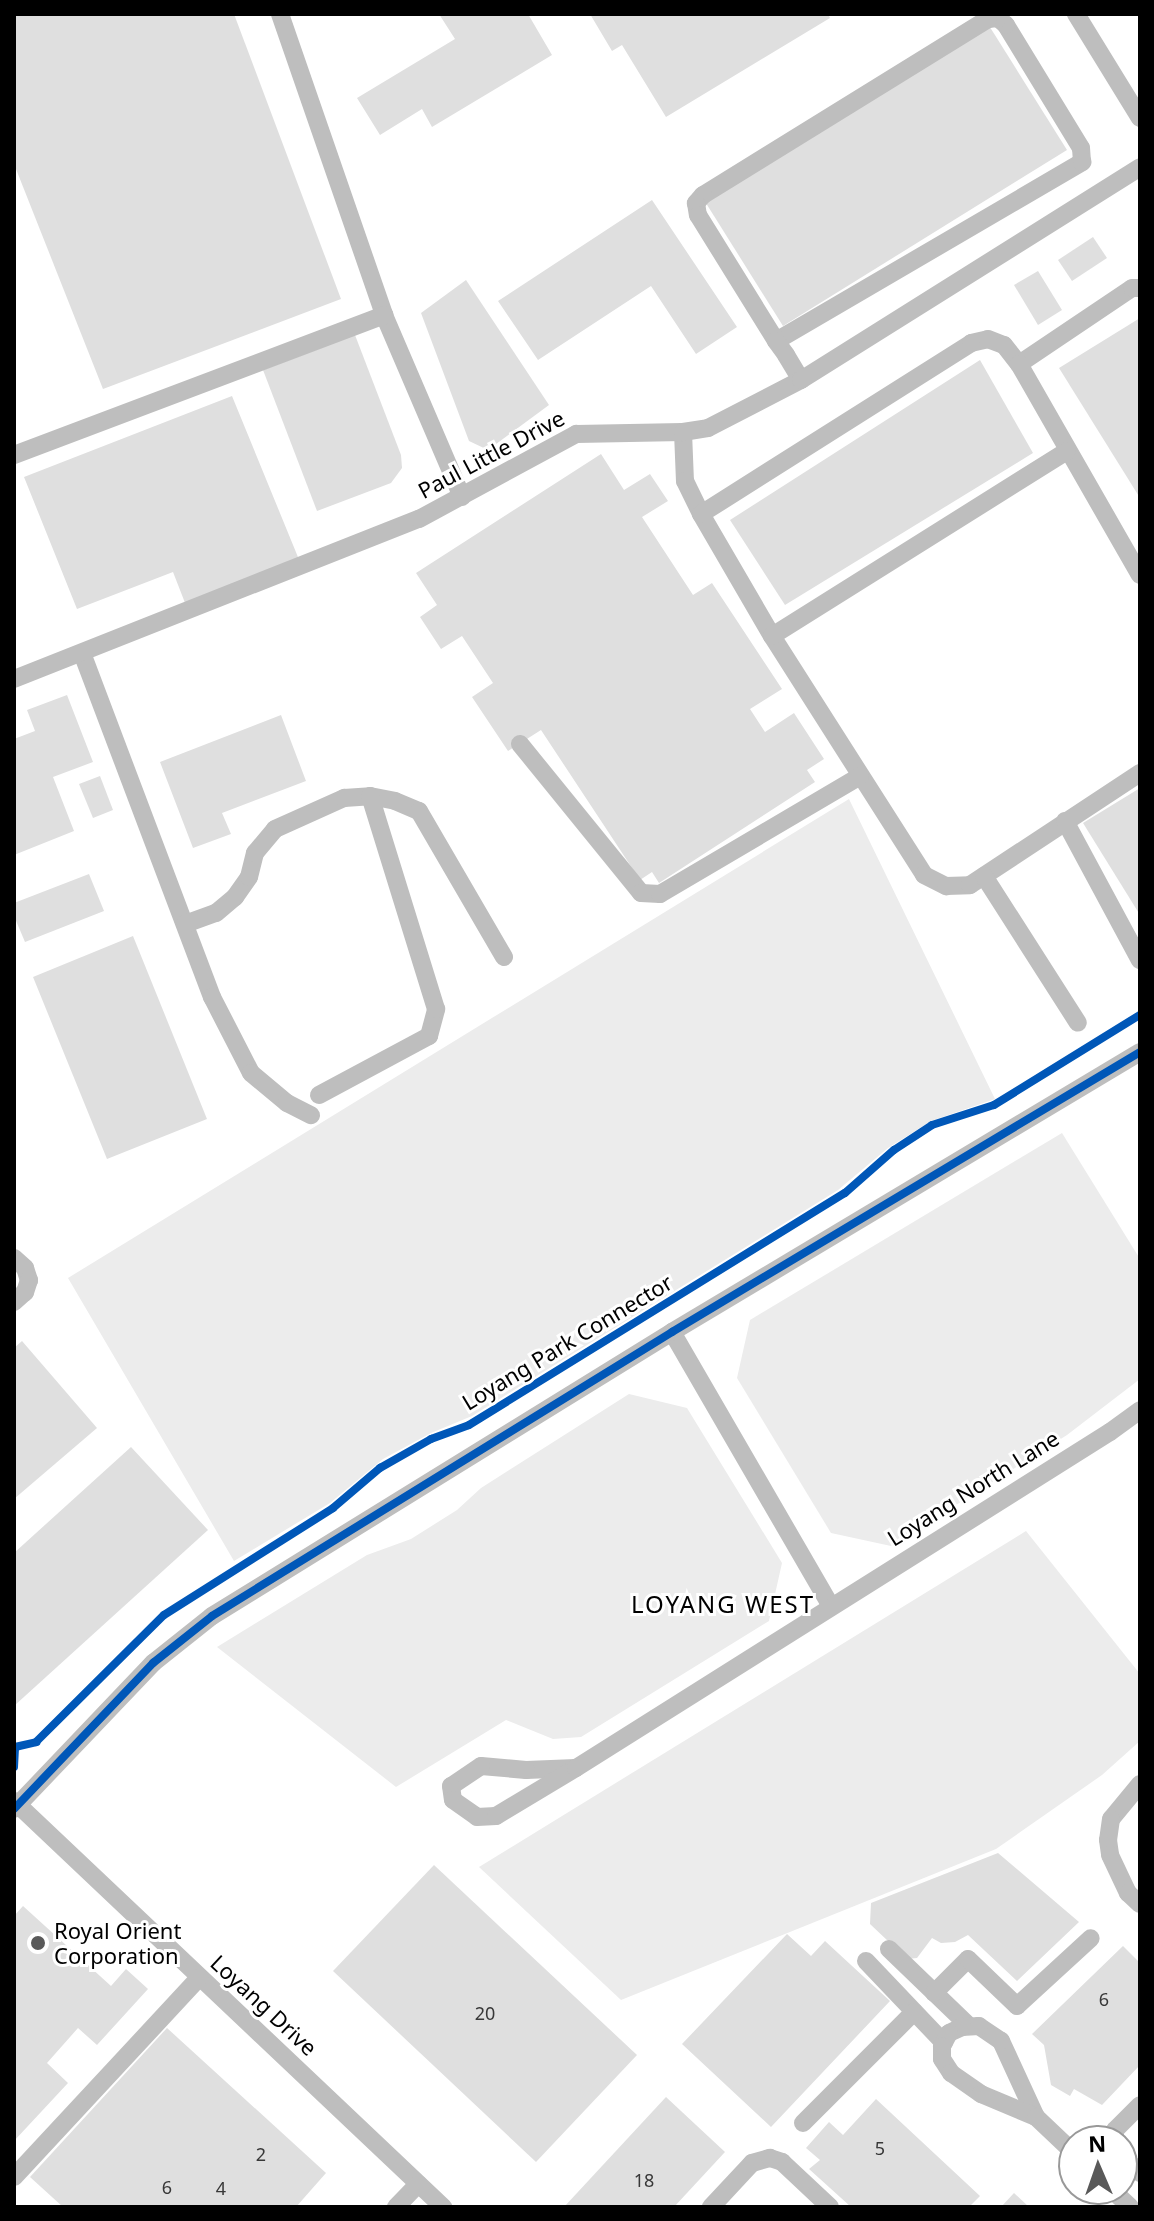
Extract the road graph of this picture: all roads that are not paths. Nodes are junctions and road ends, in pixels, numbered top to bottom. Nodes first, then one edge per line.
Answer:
1 (280, 14) edge
2 (1076, 14) edge
3 (1140, 118) edge
4 (1140, 167) edge
5 (1140, 288) edge
6 (384, 315) junction
7 (776, 341) junction
8 (1019, 364) junction
9 (801, 380) junction
10 (683, 432) junction
11 (1067, 451) junction
12 (14, 455) edge
13 (462, 497) junction
14 (701, 514) junction
15 (1140, 575) edge
16 (772, 636) junction
17 (82, 653) junction
18 (14, 679) edge
19 (520, 744) dead end
20 (1140, 773) edge
21 (860, 776) junction
22 (370, 796) junction
23 (1065, 821) junction
24 (984, 876) junction
25 (185, 924) junction
26 (504, 957) dead end
27 (1140, 960) edge
28 (1078, 1023) dead end
29 (1140, 1052) edge
30 (319, 1095) dead end
31 (311, 1115) dead end
32 (14, 1258) edge
33 (14, 1302) edge
34 (672, 1332) junction
35 (1140, 1410) edge
36 (831, 1606) junction
37 (576, 1768) junction
38 (1140, 1784) edge
39 (16, 1805) edge
40 (1140, 1904) edge
41 (1091, 1938) dead end
42 (889, 1949) dead end
43 (866, 1961) dead end
44 (199, 1978) junction
45 (934, 1993) junction
46 (914, 2012) junction
47 (969, 2026) junction
48 (944, 2043) junction
49 (1140, 2105) edge
50 (1036, 2117) junction
51 (803, 2123) dead end
52 (1120, 2125) edge
53 (1058, 2138) edge
54 (14, 2177) edge
55 (418, 2184) junction
56 (396, 2207) edge
57 (443, 2207) edge
58 (711, 2207) edge
59 (830, 2207) edge

1 - 6 street
2 - 3 street
4 - 9 street, Paul Little Drive
5 - 8 street
6 - 12 street
6 - 13 street
7 - 7 street
7 - 9 street
8 - 11 street
8 - 14 street
9 - 10 street, Paul Little Drive
10 - 13 street, Paul Little Drive
10 - 14 street
11 - 15 street
11 - 16 street
13 - 17 street, Paul Little Drive
14 - 16 street
16 - 21 street
17 - 18 street, Paul Little Drive
17 - 25 street
19 - 21 street
20 - 23 street
21 - 24 street
22 - 25 street
22 - 26 street
22 - 30 street
23 - 24 street
23 - 27 street
24 - 28 street
25 - 31 street
29 - 34 street
32 - 33 street
34 - 36 street
34 - 39 street
35 - 36 street, Loyang North Lane
36 - 37 street, Loyang North Lane
37 - 37 street, Loyang North Lane
38 - 40 street
39 - 44 street, Loyang Drive
41 - 45 street
42 - 45 street
43 - 46 street
44 - 54 street
44 - 55 street, Loyang Drive
45 - 47 street
46 - 48 street
46 - 51 street
47 - 48 street
47 - 50 street
48 - 50 street
49 - 52 street
50 - 53 street
55 - 56 street
55 - 57 street, Loyang Drive
58 - 59 street

